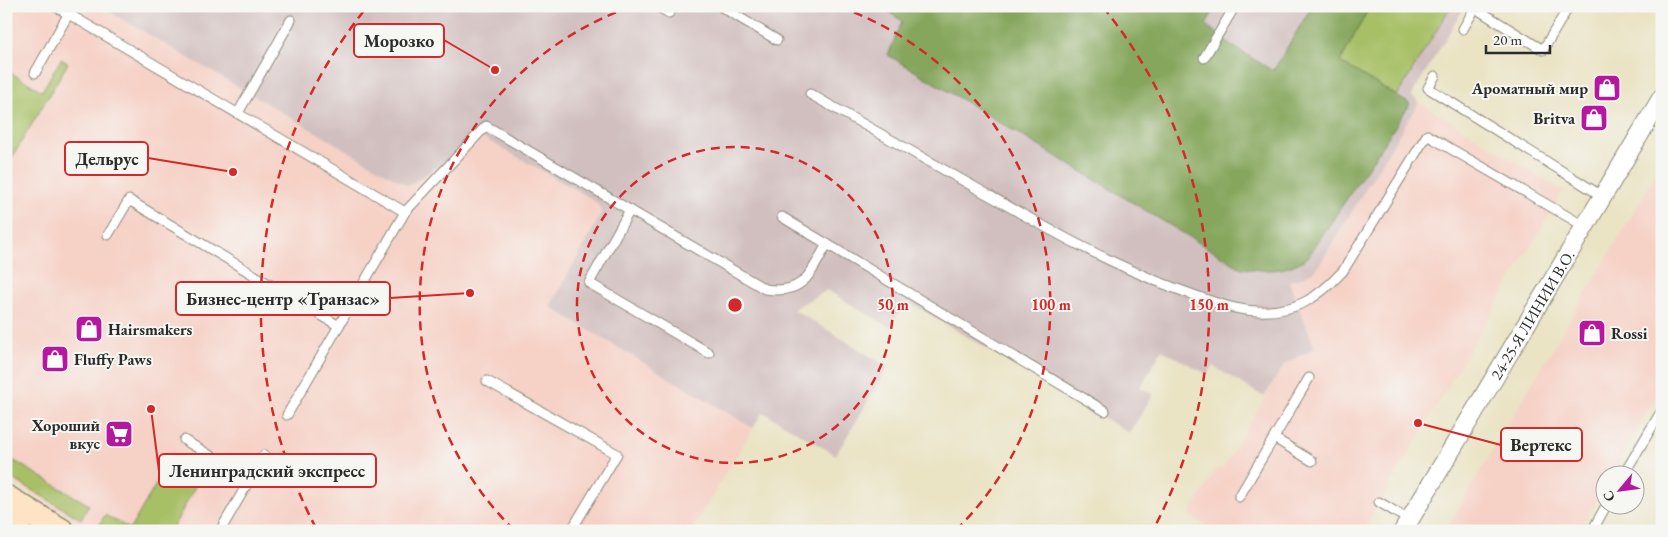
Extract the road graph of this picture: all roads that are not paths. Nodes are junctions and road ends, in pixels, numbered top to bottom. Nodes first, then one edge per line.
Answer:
1 (55, 6) edge
2 (657, 6) edge
3 (673, 6) edge
4 (720, 6) edge
5 (1235, 6) edge
6 (1569, 6) edge
7 (71, 10) edge
8 (291, 20) dead end
9 (1463, 29) dead end
10 (777, 40) dead end
11 (1204, 58) dead end
12 (35, 73) dead end
13 (1435, 76) dead end
14 (810, 94) dead end
15 (1662, 96) edge
16 (238, 113) junction
17 (1602, 196) junction
18 (630, 210) junction
19 (406, 212) junction
20 (782, 217) dead end
21 (1584, 226) junction
22 (108, 234) dead end
23 (827, 244) junction
24 (339, 326) junction
25 (709, 353) dead end
26 (1309, 378) dead end
27 (487, 382) dead end
28 (1662, 410) edge
29 (1105, 411) dead end
30 (288, 415) dead end
31 (1274, 438) junction
32 (184, 440) dead end
33 (264, 455) dead end
34 (1312, 461) dead end
35 (1630, 464) edge
36 (250, 479) junction
37 (1239, 497) dead end
38 (6, 498) edge
39 (1379, 502) dead end
40 (1601, 514) edge
41 (6, 524) edge
42 (1406, 526) edge
43 (18, 531) edge
44 (61, 531) edge
45 (220, 531) edge
46 (571, 531) edge
47 (1592, 531) edge

1 - 7 lane
2 - 3 lane
4 - 10 lane
5 - 11 lane
6 - 9 lane
7 - 12 lane
7 - 16 lane
8 - 16 lane
13 - 17 lane
14 - 21 lane
15 - 17 street, 24-25-Я ЛИНИИ В.О.
16 - 19 lane
17 - 21 street, 24-25-Я ЛИНИИ В.О.
18 - 19 lane
18 - 23 lane
18 - 25 lane
19 - 24 lane
20 - 23 lane
21 - 42 street, 24-25-Я ЛИНИИ В.О.
22 - 24 lane
23 - 29 lane
24 - 30 lane
26 - 31 lane
27 - 46 lane
28 - 35 lane
31 - 34 lane
31 - 37 lane
32 - 36 lane
33 - 36 lane
36 - 45 lane
38 - 44 main road
39 - 42 lane
40 - 47 lane
41 - 43 main road

